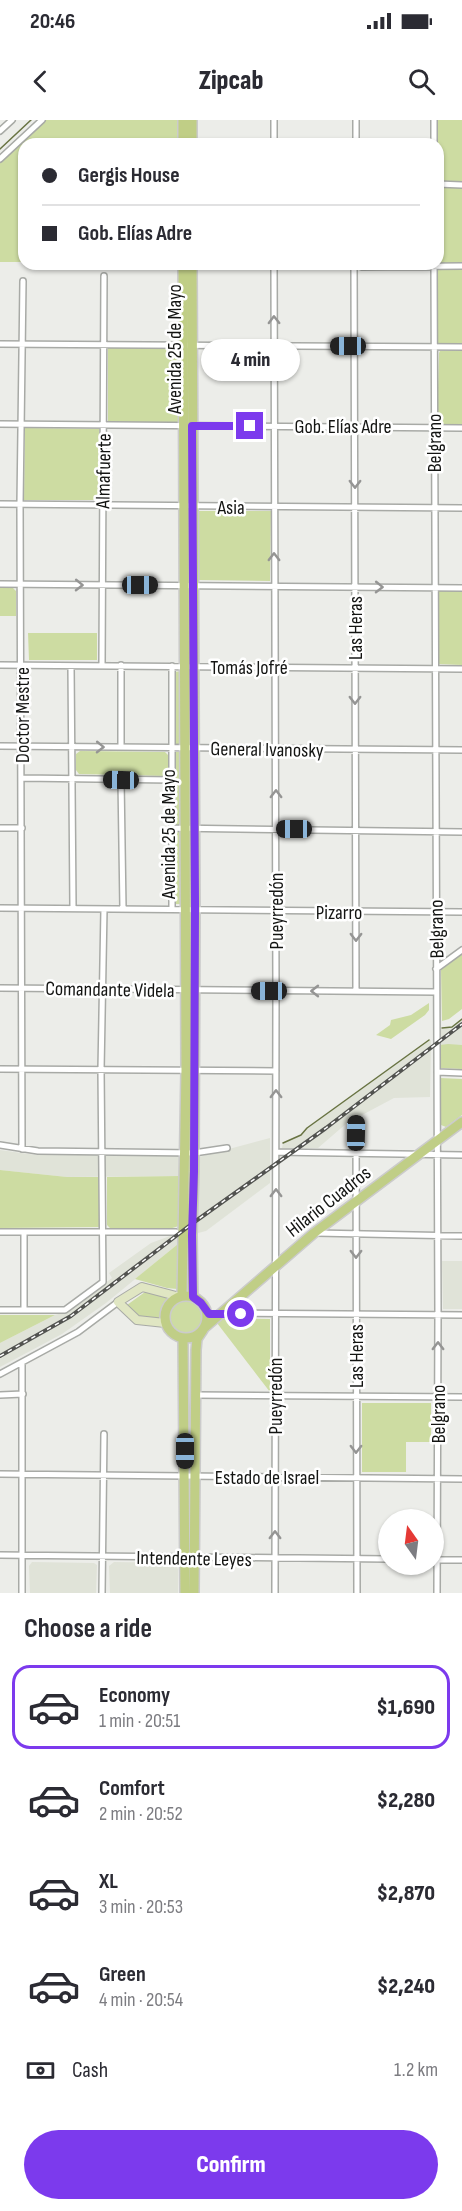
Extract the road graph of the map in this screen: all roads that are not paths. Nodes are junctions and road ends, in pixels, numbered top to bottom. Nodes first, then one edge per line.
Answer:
1 (12, 120) edge
2 (42, 120) edge
3 (183, 120) edge
4 (192, 120) edge
5 (274, 120) edge
6 (356, 120) edge
7 (434, 120) edge
8 (0, 131) edge
9 (23, 138) edge
10 (183, 138) edge
11 (192, 138) edge
12 (274, 138) edge
13 (356, 138) edge
14 (434, 138) edge
15 (18, 142) edge
16 (0, 159) edge
17 (444, 184) edge
18 (462, 185) edge
19 (444, 265) edge
20 (462, 266) edge
21 (183, 270) edge
22 (192, 270) edge
23 (274, 270) edge
24 (354, 270) edge
25 (434, 270) edge
26 (104, 276) dead end
27 (23, 281) dead end
28 (0, 344) edge
29 (22, 344) junction
30 (104, 344) junction
31 (188, 345) junction
32 (275, 345) junction
33 (355, 346) junction
34 (434, 347) junction
35 (462, 347) edge
36 (0, 424) edge
37 (22, 424) junction
38 (103, 425) junction
39 (188, 426) junction
40 (274, 426) junction
41 (355, 426) junction
42 (433, 427) junction
43 (462, 428) edge
44 (0, 504) edge
45 (20, 504) junction
46 (102, 506) junction
47 (274, 506) junction
48 (189, 507) junction
49 (355, 507) junction
50 (434, 507) junction
51 (462, 508) edge
52 (0, 584) edge
53 (21, 584) junction
54 (102, 585) junction
55 (188, 585) junction
56 (274, 586) junction
57 (355, 587) junction
58 (435, 587) junction
59 (462, 588) edge
60 (22, 664) junction
61 (0, 665) edge
62 (102, 665) junction
63 (121, 665) junction
64 (72, 666) junction
65 (172, 666) junction
66 (188, 667) junction
67 (275, 667) junction
68 (355, 668) junction
69 (434, 669) junction
70 (462, 669) edge
71 (0, 746) edge
72 (22, 746) junction
73 (72, 747) junction
74 (121, 747) junction
75 (172, 747) junction
76 (190, 748) junction
77 (276, 749) junction
78 (355, 749) junction
79 (435, 750) junction
80 (462, 750) edge
81 (22, 778) junction
82 (72, 779) junction
83 (121, 780) junction
84 (172, 780) junction
85 (0, 828) edge
86 (22, 828) junction
87 (172, 828) junction
88 (190, 828) junction
89 (276, 829) junction
90 (355, 830) junction
91 (435, 832) junction
92 (462, 832) edge
93 (0, 908) edge
94 (22, 908) junction
95 (73, 908) junction
96 (104, 909) junction
97 (123, 909) junction
98 (172, 909) junction
99 (190, 910) junction
100 (276, 912) junction
101 (356, 912) junction
102 (435, 912) junction
103 (462, 912) edge
104 (462, 950) edge
105 (436, 969) junction
106 (0, 988) edge
107 (23, 988) junction
108 (103, 989) junction
109 (190, 990) junction
110 (276, 991) junction
111 (356, 992) junction
112 (436, 992) junction
113 (0, 1069) edge
114 (22, 1069) junction
115 (101, 1070) junction
116 (190, 1070) junction
117 (276, 1071) junction
118 (436, 1072) junction
119 (462, 1072) edge
120 (357, 1120) dead end
121 (462, 1122) edge
122 (436, 1140) junction
123 (0, 1145) edge
124 (226, 1148) dead end
125 (22, 1149) junction
126 (103, 1152) junction
127 (276, 1152) junction
128 (190, 1153) junction
129 (356, 1154) junction
130 (417, 1155) junction
131 (436, 1155) junction
132 (462, 1155) edge
133 (356, 1200) junction
134 (103, 1231) junction
135 (0, 1232) edge
136 (24, 1232) junction
137 (176, 1232) dead end
138 (314, 1233) junction
139 (356, 1234) junction
140 (438, 1236) junction
141 (462, 1236) edge
142 (275, 1266) junction
143 (181, 1297) junction
144 (193, 1297) junction
145 (118, 1302) junction
146 (0, 1310) edge
147 (24, 1310) junction
148 (206, 1311) junction
149 (220, 1313) junction
150 (275, 1314) junction
151 (356, 1314) junction
152 (438, 1314) junction
153 (462, 1315) edge
154 (165, 1323) junction
155 (204, 1329) junction
156 (183, 1338) junction
157 (22, 1364) junction
158 (0, 1374) edge
159 (22, 1394) junction
160 (0, 1395) edge
161 (196, 1395) junction
162 (275, 1396) junction
163 (356, 1397) junction
164 (438, 1397) junction
165 (462, 1397) edge
166 (104, 1434) dead end
167 (0, 1474) edge
168 (22, 1474) junction
169 (102, 1475) junction
170 (184, 1476) junction
171 (195, 1476) junction
172 (275, 1477) junction
173 (356, 1477) junction
174 (438, 1478) junction
175 (462, 1479) edge
176 (437, 1509) edge
177 (0, 1555) edge
178 (22, 1556) junction
179 (103, 1557) junction
180 (189, 1558) junction
181 (275, 1559) junction
182 (357, 1559) junction
183 (378, 1559) edge
184 (444, 1560) edge
185 (462, 1560) edge
186 (436, 1575) edge
187 (22, 1593) edge
188 (102, 1593) edge
189 (185, 1593) edge
190 (194, 1593) edge
191 (275, 1593) edge
192 (357, 1593) edge
193 (437, 1593) edge

1 - 8 street
2 - 9 street
3 - 10 main road
4 - 11 main road
5 - 12 street
6 - 13 street
7 - 14 street
15 - 16 street
17 - 18 street
19 - 20 street
21 - 31 main road, Avenida 25 de Mayo
22 - 31 main road, Avenida 25 de Mayo
32 -> 23 street, Pueyrredón
24 - 33 street, Las Heras
25 - 34 street, Belgrano
26 - 30 street, Almafuerte
27 - 29 street, Doctor Mestre
28 - 29 street
29 - 30 street
29 - 37 street, Doctor Mestre
30 - 31 street
30 - 38 street, Almafuerte
31 - 32 street
31 - 39 main road, Avenida 25 de Mayo
32 - 33 street
32 - 40 street, Pueyrredón
33 - 34 street
33 - 41 street, Las Heras
34 - 35 street
34 - 42 street, Belgrano
36 - 37 street, Gob. Elías Adre
37 - 38 street, Gob. Elías Adre
37 - 45 street, Doctor Mestre
38 - 39 street, Gob. Elías Adre
38 - 46 street, Almafuerte
39 - 40 street, Gob. Elías Adre
39 - 48 main road, Avenida 25 de Mayo
40 - 41 street, Gob. Elías Adre
40 - 47 street, Pueyrredón
41 - 42 street, Gob. Elías Adre
41 -> 49 street, Las Heras
42 - 43 street, Gob. Elías Adre
42 - 50 street, Belgrano
44 - 45 street, Asia
45 - 46 street, Asia
45 - 53 street, Doctor Mestre
46 - 48 street, Asia
46 - 54 street, Almafuerte
47 - 48 street, Asia
47 - 49 street, Asia
56 -> 47 street, Pueyrredón
48 - 55 main road, Avenida 25 de Mayo
49 - 50 street, Asia
49 - 57 street, Las Heras
50 - 51 street, Asia
50 - 58 street, Belgrano
52 - 53 street
53 -> 54 street
53 - 60 street, Doctor Mestre
54 - 55 street
54 - 62 street, Almafuerte
55 - 56 street
55 - 66 main road, Avenida 25 de Mayo
56 - 57 street
56 - 67 street, Pueyrredón
57 -> 58 street
57 - 68 street, Las Heras
58 - 59 street
58 - 69 street, Belgrano
60 - 61 street, Tomás Jofré
60 - 64 street, Tomás Jofré
60 - 72 street, Doctor Mestre
62 - 63 street, Tomás Jofré
62 - 64 street, Tomás Jofré
63 - 65 street, Tomás Jofré
63 - 74 street
64 - 73 street
65 - 66 street, Tomás Jofré
65 - 75 street
66 - 67 street, Tomás Jofré
66 - 76 main road, Avenida 25 de Mayo
67 - 68 street, Tomás Jofré
67 - 77 street, Pueyrredón
68 - 69 street, Tomás Jofré
68 -> 78 street, Las Heras
69 - 70 street, Tomás Jofré
69 - 79 street, Belgrano
71 - 72 street, General Ivanosky
72 - 73 street, General Ivanosky
72 - 81 street, Doctor Mestre
73 -> 74 street, General Ivanosky
73 - 82 street
74 - 75 street, General Ivanosky
75 - 76 street, General Ivanosky
75 - 84 street
76 - 77 street, General Ivanosky
76 - 88 main road, Avenida 25 de Mayo
77 - 78 street, General Ivanosky
89 -> 77 street, Pueyrredón
78 - 79 street, General Ivanosky
78 - 90 street, Las Heras
79 - 80 street, General Ivanosky
79 - 91 street, Belgrano
81 - 82 street
81 - 86 street, Doctor Mestre
82 - 83 street
82 - 95 street
83 - 84 street
83 - 97 street
84 - 87 street
85 - 86 street
86 - 94 street, Doctor Mestre
87 - 88 street
87 - 98 street
88 - 89 street
88 - 99 main road, Avenida 25 de Mayo
89 - 90 street
89 - 100 street, Pueyrredón
90 - 91 street
90 - 101 street, Las Heras
91 - 92 street
91 - 102 street, Belgrano
93 - 94 street, Pizarro
94 - 95 street, Pizarro
94 - 107 street, Doctor Mestre
95 - 96 street, Pizarro
96 - 97 street, Pizarro
96 - 108 street
97 - 98 street, Pizarro
98 - 99 street, Pizarro
99 - 100 street, Pizarro
99 - 109 main road, Avenida 25 de Mayo
100 - 101 street, Pizarro
100 - 110 street, Pueyrredón
101 - 102 street, Pizarro
101 -> 111 street, Las Heras
102 - 103 street, Pizarro
102 - 105 street, Belgrano
104 - 105 street
105 - 112 street, Belgrano
106 - 107 street, Comandante Videla
107 - 108 street, Comandante Videla
107 - 114 street, Doctor Mestre
108 - 109 street, Comandante Videla
108 - 115 street
109 - 110 street, Comandante Videla
109 - 116 main road, Avenida 25 de Mayo
111 -> 110 street, Comandante Videla
110 - 117 street, Pueyrredón
111 - 112 street, Comandante Videla
112 - 118 street, Belgrano
113 - 114 street
114 - 115 street
114 - 125 street, Doctor Mestre
115 - 116 street
115 - 126 street
116 - 117 street
116 - 128 main road, Avenida 25 de Mayo
127 -> 117 street, Pueyrredón
118 - 119 street
118 - 122 street, Belgrano
120 - 129 street, Las Heras
121 - 122 main road, Hilario Cuadros
122 - 130 main road, Hilario Cuadros
122 - 131 street, Belgrano
123 - 125 street
124 - 128 street
125 - 126 street
126 - 128 street
126 - 134 street
127 - 129 street
142 -> 127 street, Pueyrredón
128 - 143 main road, Avenida 25 de Mayo
128 - 144 main road, Avenida 25 de Mayo
129 - 130 street
129 - 133 street, Las Heras
130 - 131 street
130 - 133 main road, Hilario Cuadros
131 - 132 street
131 - 140 street, Belgrano
133 - 138 main road, Hilario Cuadros
133 - 139 street, Las Heras
134 - 136 street
134 - 137 street
134 - 147 street
135 - 136 street
136 - 147 street
138 - 139 street
138 - 142 main road, Hilario Cuadros
139 - 140 street
139 -> 151 street, Las Heras
140 - 141 street
140 - 152 street, Belgrano
142 - 149 main road, Hilario Cuadros
142 - 150 street, Pueyrredón
143 - 144 main road
143 - 145 street
143 - 154 main road
144 - 148 main road
145 - 154 street
145 - 157 street
146 - 147 street
148 - 149 main road
148 - 155 main road
149 - 150 street
149 - 155 main road, Hilario Cuadros
150 - 151 street
150 - 162 street, Pueyrredón
151 - 152 street
151 - 163 street, Las Heras
152 - 153 street
164 -> 152 street, Belgrano
154 - 156 main road
155 - 156 main road
155 - 161 main road
156 - 170 main road
157 - 158 street
157 - 159 street
159 - 160 street
159 - 168 street
161 - 162 street
161 - 171 main road
162 - 163 street
162 - 172 street, Pueyrredón
163 - 164 street
163 -> 173 street, Las Heras
164 - 165 street
164 - 174 street, Belgrano
166 - 169 street
167 - 168 street, Estado de Israel
168 - 169 street, Estado de Israel
168 - 178 street
169 - 170 street, Estado de Israel
169 - 179 street
170 - 171 street, Estado de Israel
170 - 180 main road
171 - 172 street, Estado de Israel
171 - 180 main road
172 - 173 street, Estado de Israel
181 -> 172 street, Pueyrredón
173 - 174 street, Estado de Israel
173 - 182 street, Las Heras
174 - 175 street, Estado de Israel
174 - 176 street, Belgrano
177 - 178 street, Intendente Leyes
178 - 179 street, Intendente Leyes
178 - 187 street
179 - 180 street, Intendente Leyes
179 - 188 street
180 - 181 street, Intendente Leyes
180 - 189 main road
180 - 190 main road
181 - 182 street, Intendente Leyes
181 - 191 street, Pueyrredón
182 - 183 street, Intendente Leyes
182 - 192 street, Las Heras
184 - 185 street
186 - 193 street, Belgrano

